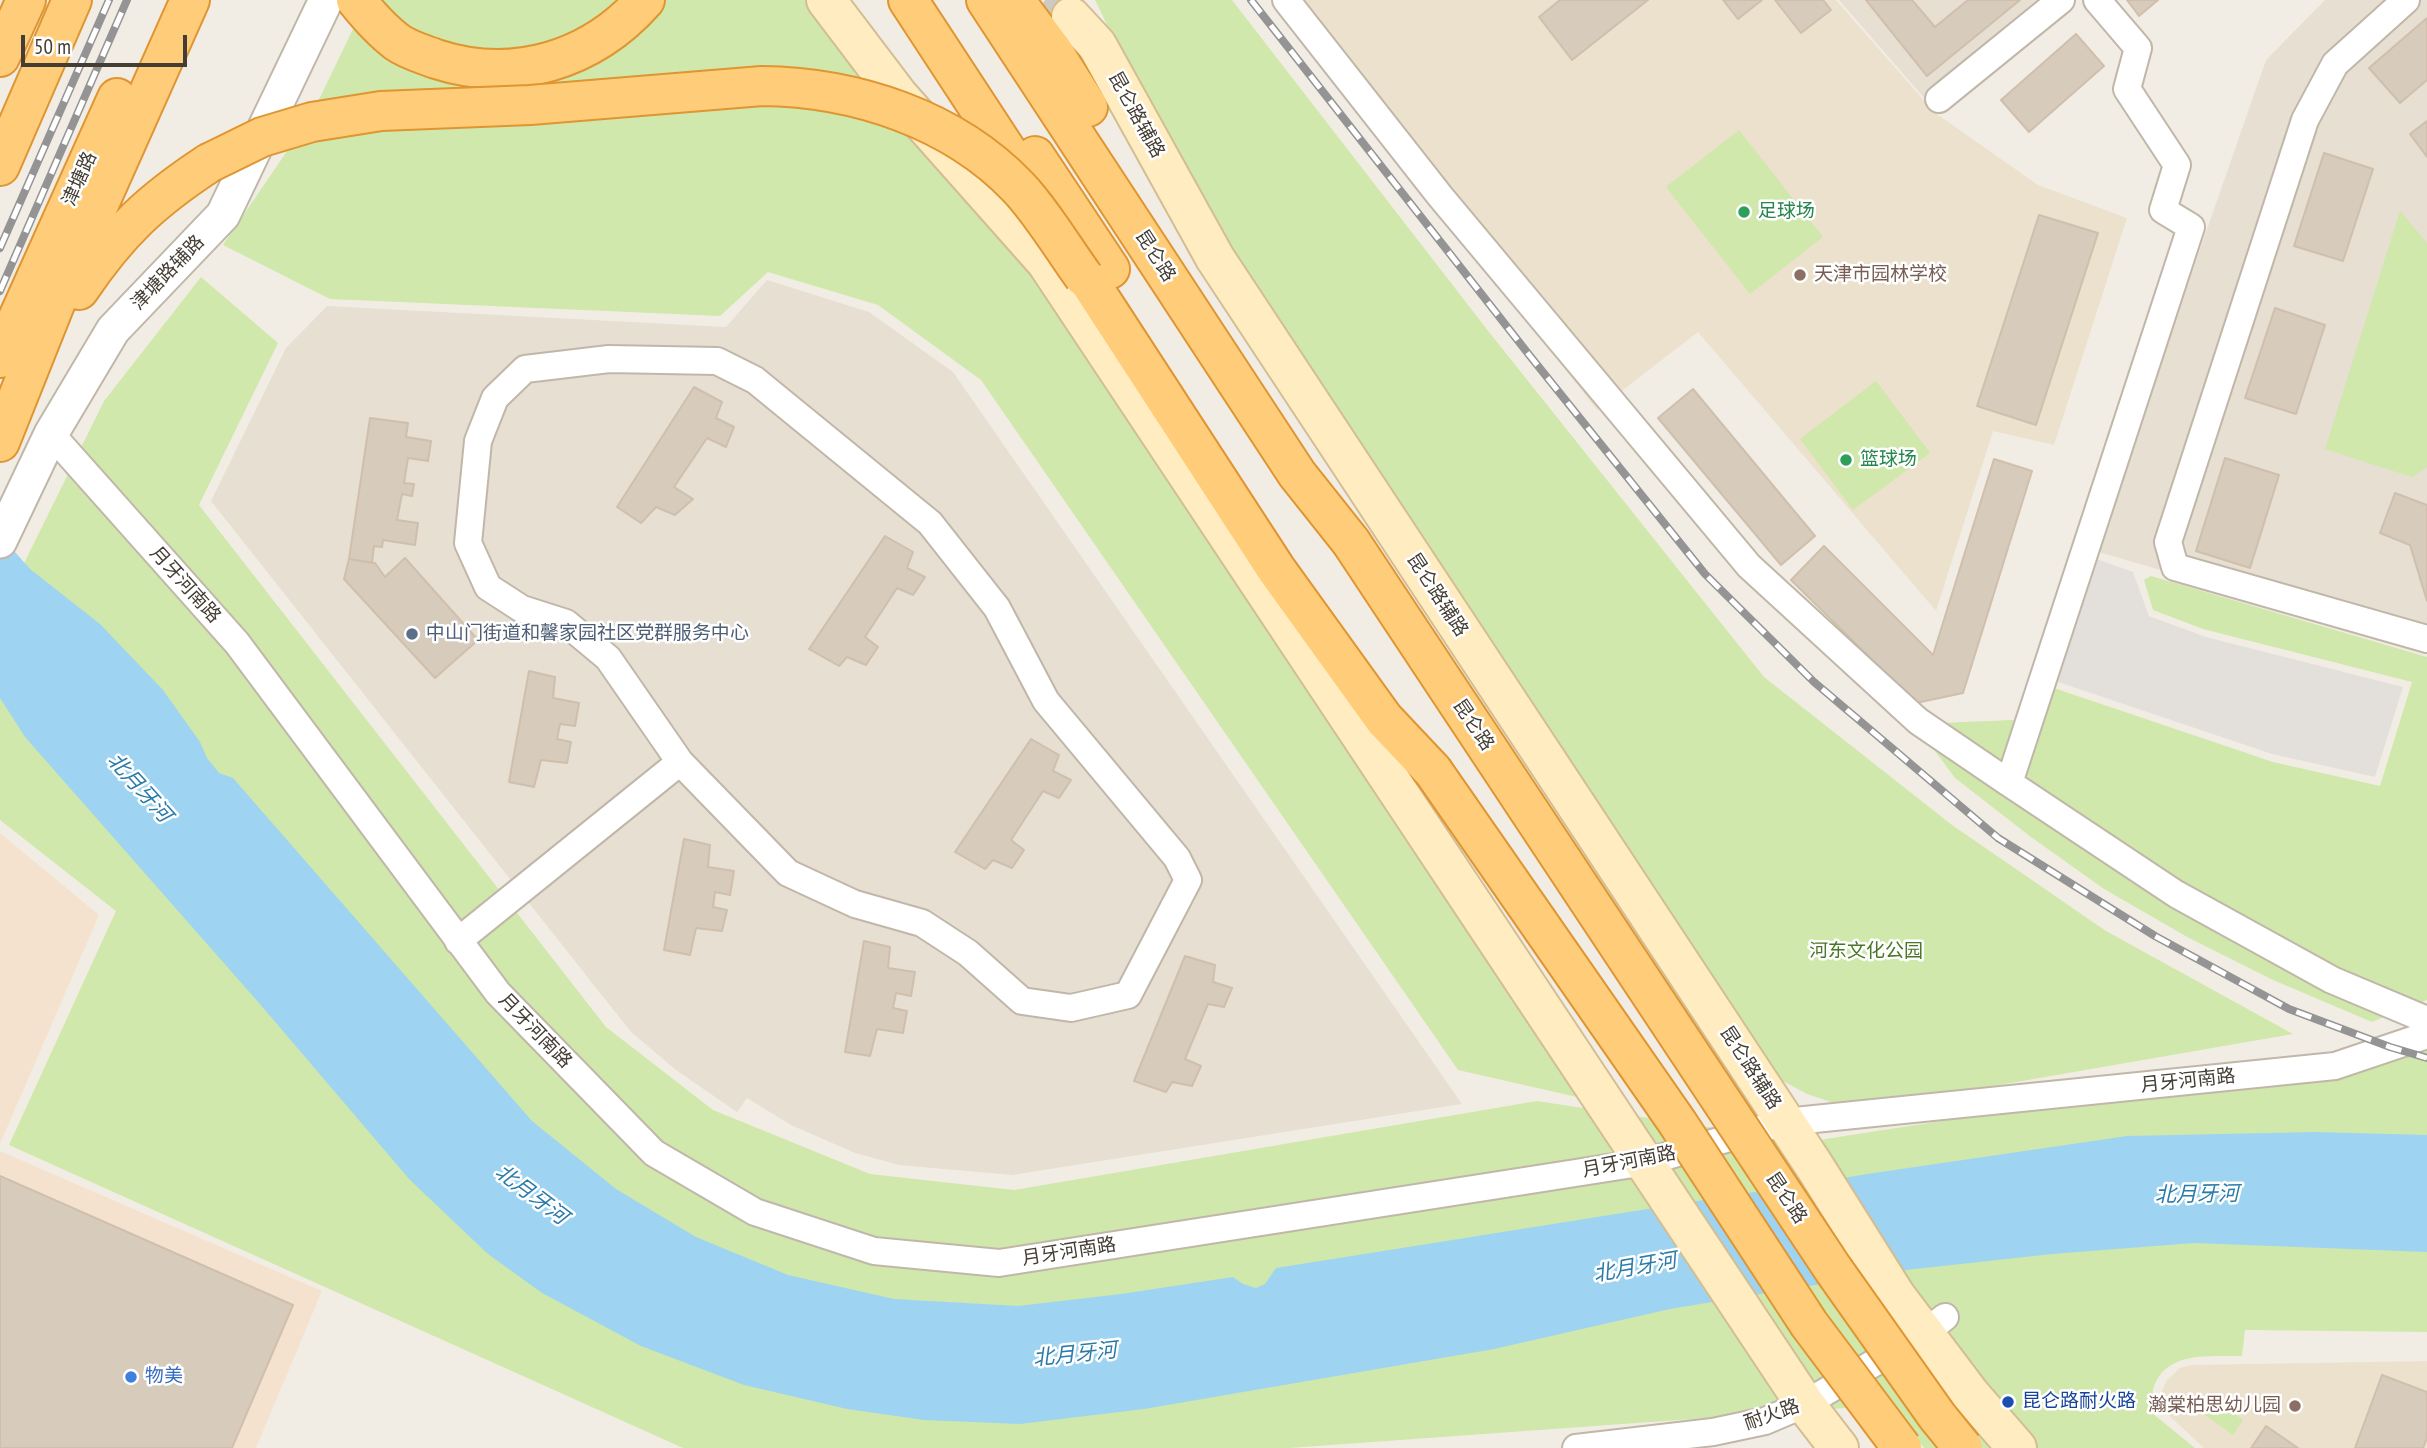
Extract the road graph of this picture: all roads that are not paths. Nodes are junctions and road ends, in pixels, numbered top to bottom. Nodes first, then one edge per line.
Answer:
1 (26, 0) edge
2 (72, 0) edge
3 (161, 0) edge
4 (190, 0) edge
5 (326, 0) edge
6 (356, 0) edge
7 (645, 0) edge
8 (826, 0) edge
9 (908, 0) edge
10 (934, 0) edge
11 (986, 0) edge
12 (1015, 0) edge
13 (1024, 0) edge
14 (1286, 0) edge
15 (2061, 0) edge
16 (2097, 0) edge
17 (2406, 0) edge
18 (1071, 17) tunnel mouth
19 (1052, 50) junction
20 (0, 57) edge
21 (1939, 99) dead end
22 (0, 166) edge
23 (1084, 276) junction
24 (0, 358) edge
25 (51, 434) junction
26 (1, 440) edge
27 (5, 530) edge
28 (1351, 542) junction
29 (2427, 639) edge
30 (680, 762) junction
31 (1433, 771) junction
32 (2009, 783) junction
33 (458, 941) junction
34 (2427, 1020) edge
35 (2427, 1035) edge
36 (1785, 1122) junction
37 (1646, 1162) junction
38 (1935, 1325) junction
39 (1805, 1404) junction
40 (1576, 1448) edge
41 (1839, 1448) edge
42 (1902, 1448) edge
43 (1964, 1448) edge
44 (2017, 1448) edge

1 - 20 highway
2 - 22 highway
3 - 24 highway, 津塘路
4 - 26 highway
5 - 25 street, 津塘路辅路
6 - 7 highway
8 - 37 main road
9 - 23 highway, bridge
10 - 31 highway
11 - 28 highway, 昆仑路
12 - 19 highway
13 - 19 highway
14 - 32 street
15 - 21 street
16 - 32 street
17 - 29 street
18 - 36 main road, 昆仑路辅路
19 - 28 highway
23 - 26 highway, bridge
23 - 31 highway
25 - 27 street, 津塘路辅路
25 - 33 street, 月牙河南路
28 - 43 highway, 昆仑路, bridge
30 - 30 street
30 - 33 street
31 - 42 highway, bridge
32 - 34 street
33 - 37 street, 月牙河南路
35 - 36 street, 月牙河南路
36 - 37 street, 月牙河南路
36 - 38 main road, 昆仑路辅路
37 - 39 main road
38 - 39 street, 耐火路
38 - 44 main road
39 - 40 street, 耐火路
39 - 41 main road

